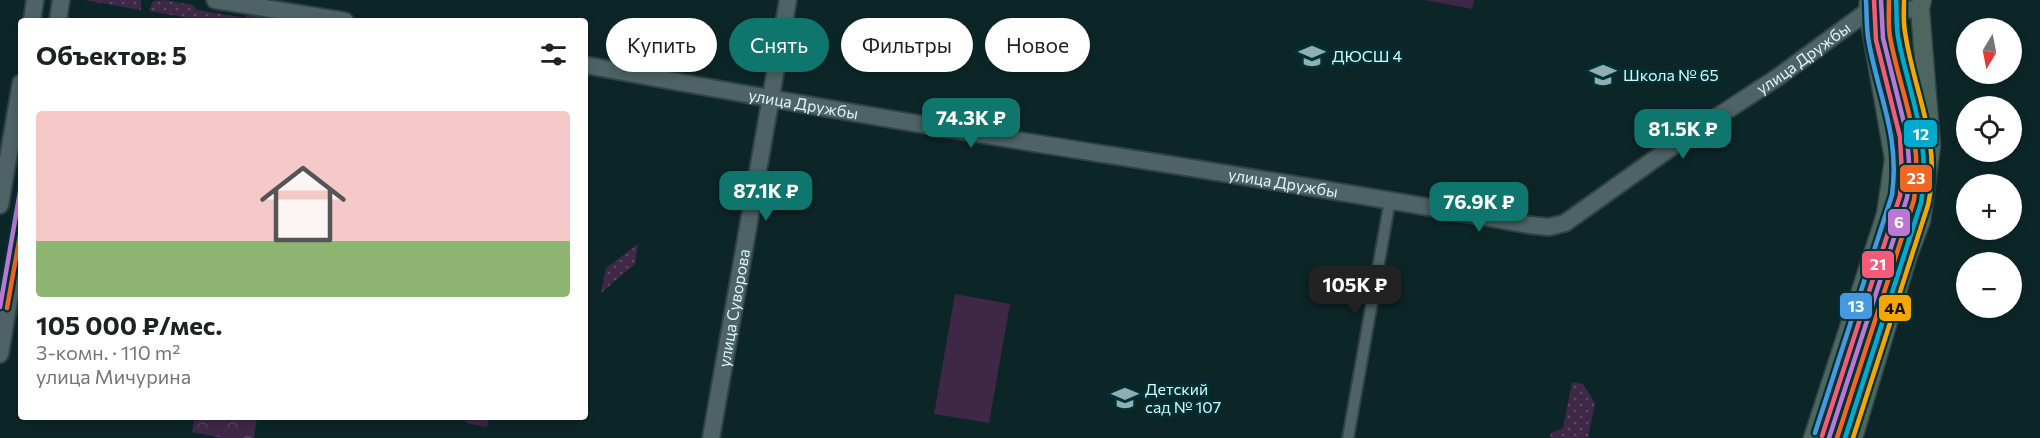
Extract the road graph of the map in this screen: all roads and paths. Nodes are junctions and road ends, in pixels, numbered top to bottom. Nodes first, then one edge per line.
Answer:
1 (35, 0) edge
2 (61, 0) edge
3 (215, 0) edge
4 (788, 0) edge
5 (1921, 5) edge
6 (1869, 6) edge
7 (32, 18) edge
8 (58, 18) edge
9 (326, 18) edge
10 (588, 66) edge
11 (770, 97) junction
12 (18, 100) edge
13 (1390, 200) junction
14 (0, 205) edge
15 (18, 242) edge
16 (6, 287) edge
17 (0, 354) edge
18 (711, 438) edge
19 (1348, 438) edge
20 (1814, 438) edge
21 (1853, 438) edge

1 - 7 street
2 - 8 street
3 - 9 street
4 - 11 street, улица Суворова
5 - 6 street, улица Дружбы
5 - 21 main road
6 - 13 street, улица Дружбы
6 - 20 main road
10 - 11 street, улица Дружбы
11 - 13 street, улица Дружбы
11 - 18 street, улица Суворова
12 - 14 street
13 - 19 street
15 - 16 street
16 - 17 street

